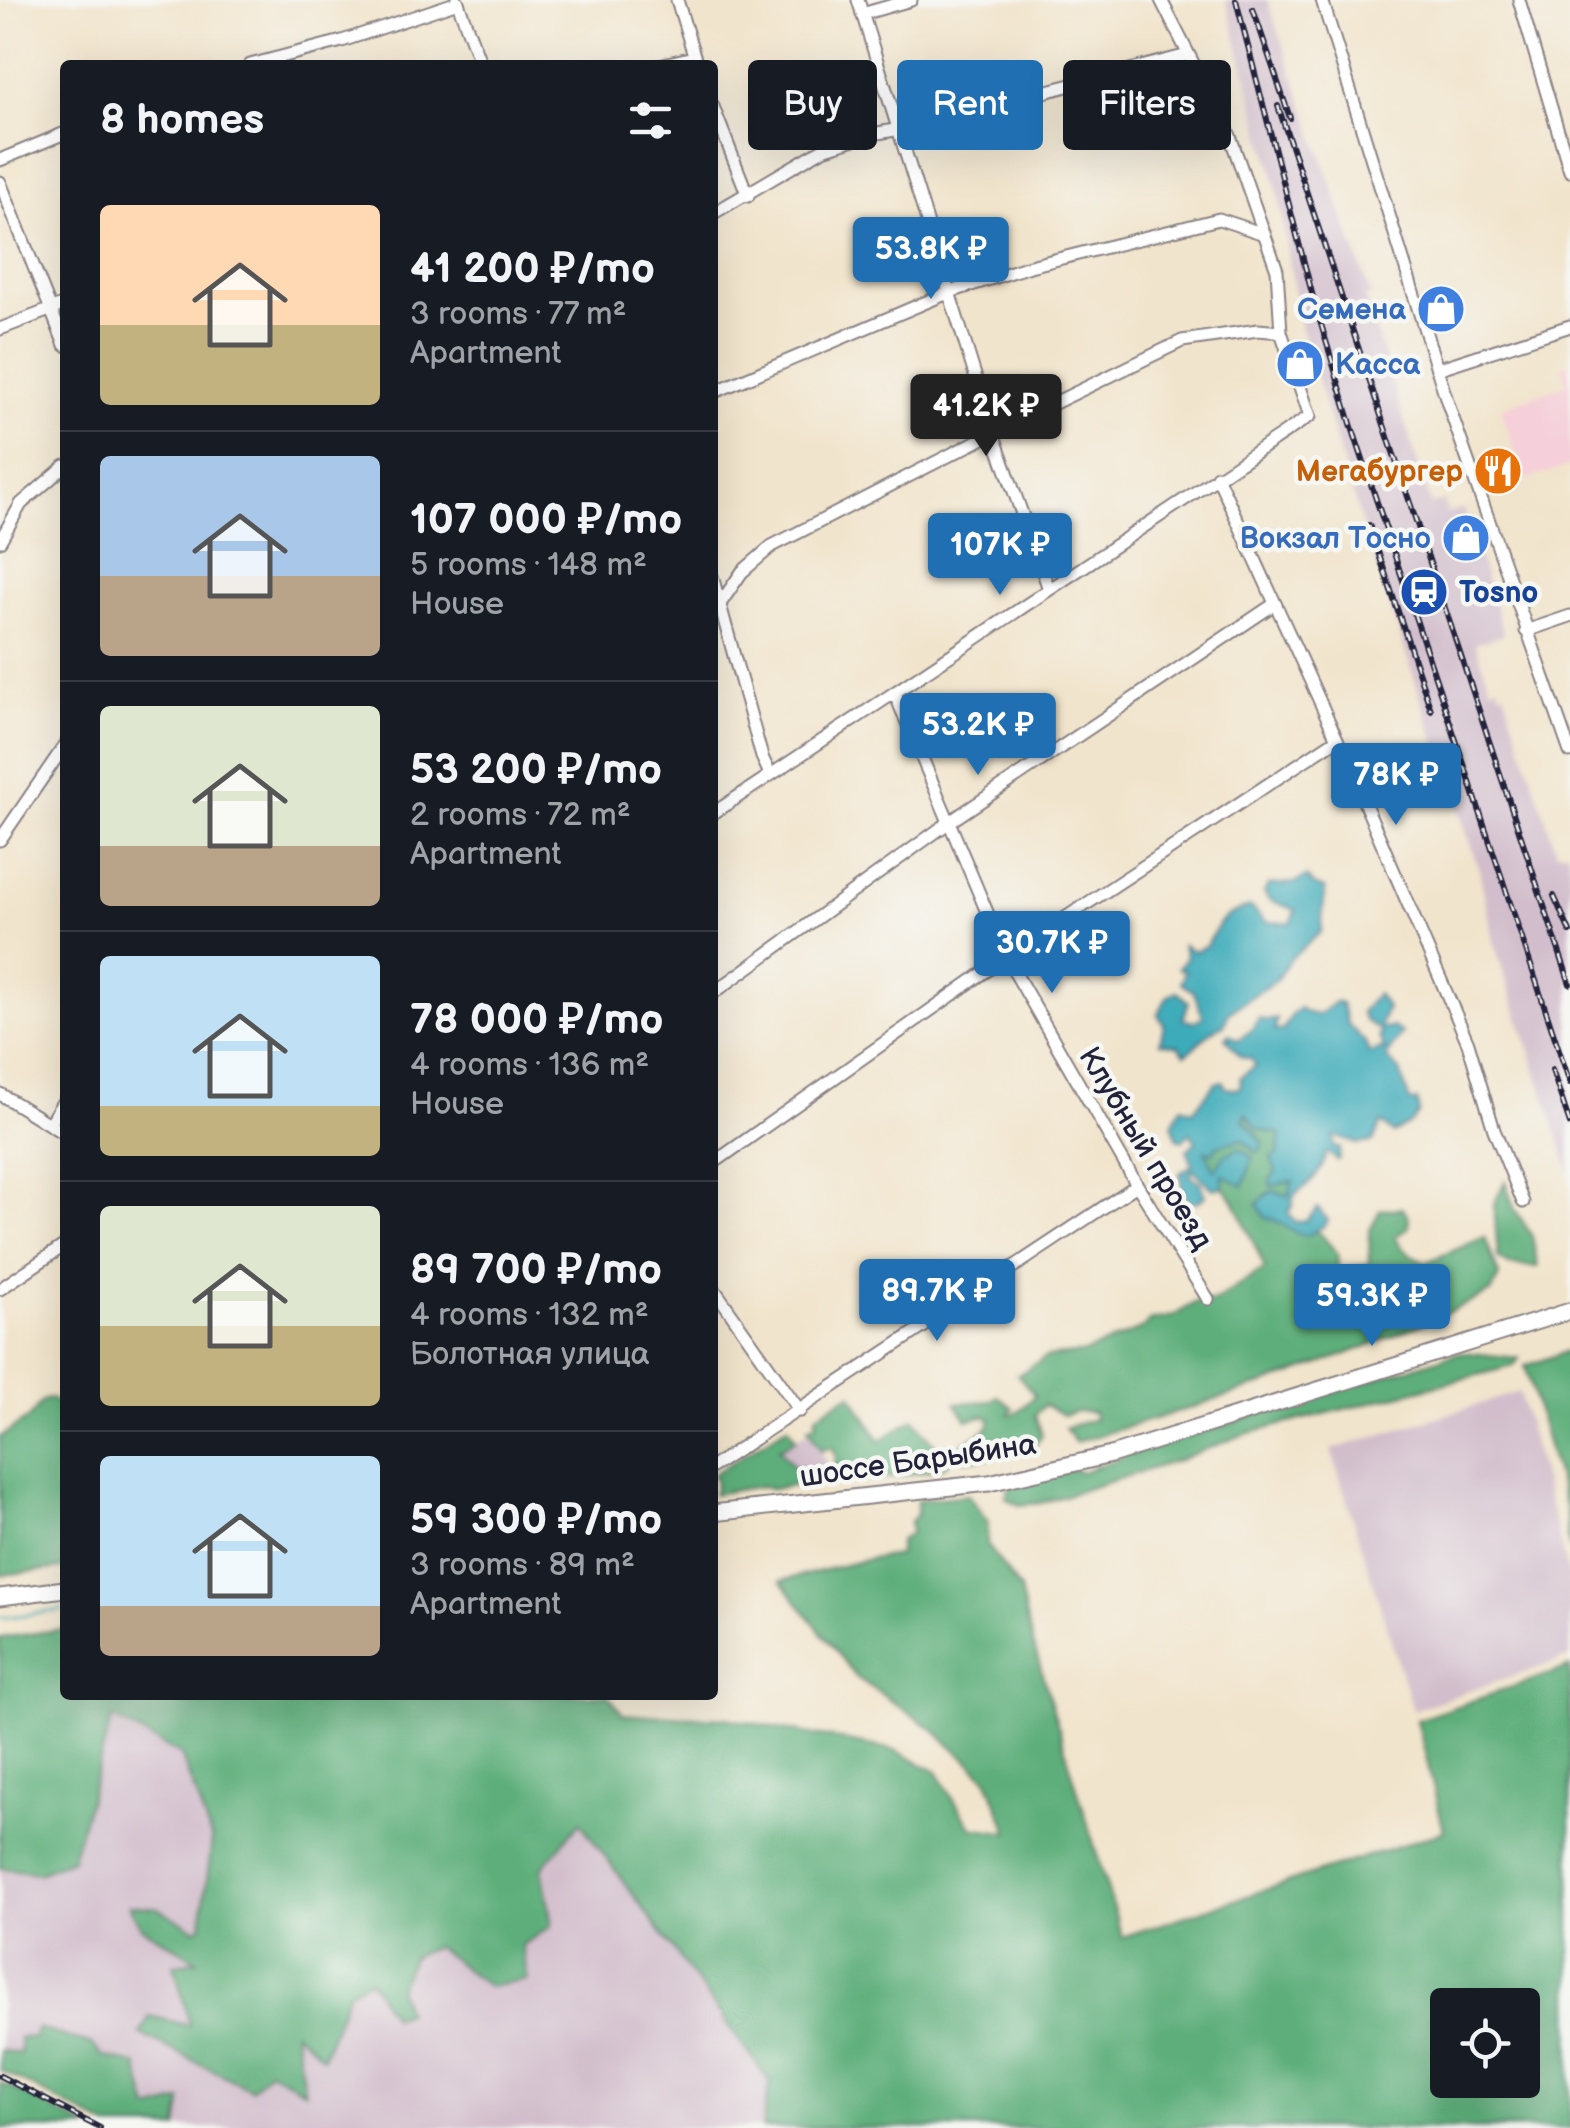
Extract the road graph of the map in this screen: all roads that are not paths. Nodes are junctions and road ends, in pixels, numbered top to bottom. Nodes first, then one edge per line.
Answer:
1 (676, 0) edge
2 (858, 0) edge
3 (911, 0) edge
4 (1161, 0) edge
5 (1322, 0) edge
6 (1519, 0) edge
7 (457, 1) edge
8 (862, 14) junction
9 (1188, 55) junction
10 (269, 60) edge
11 (480, 60) edge
12 (696, 60) edge
13 (1043, 93) edge
14 (718, 119) edge
15 (897, 121) edge
16 (897, 130) edge
17 (60, 135) edge
18 (906, 150) edge
19 (0, 160) edge
20 (1570, 171) edge
21 (0, 182) edge
22 (748, 196) junction
23 (718, 211) edge
24 (1261, 232) junction
25 (950, 292) junction
26 (60, 306) edge
27 (52, 309) junction
28 (1570, 326) edge
29 (0, 330) edge
30 (60, 331) edge
31 (1282, 332) junction
32 (1437, 368) junction
33 (718, 390) edge
34 (992, 433) junction
35 (60, 470) edge
36 (1216, 476) junction
37 (0, 541) edge
38 (1049, 589) junction
39 (718, 603) edge
40 (1273, 604) junction
41 (718, 613) edge
42 (1570, 616) edge
43 (1526, 631) junction
44 (895, 694) junction
45 (1337, 739) junction
46 (60, 752) edge
47 (1570, 752) edge
48 (770, 774) junction
49 (718, 810) edge
50 (948, 823) junction
51 (0, 840) edge
52 (1006, 958) junction
53 (718, 990) edge
54 (0, 1094) edge
55 (60, 1106) edge
56 (49, 1124) junction
57 (60, 1131) edge
58 (718, 1160) edge
59 (1137, 1185) junction
60 (1523, 1202) dead end
61 (60, 1248) edge
62 (0, 1288) edge
63 (718, 1295) edge
64 (1208, 1299) dead end
65 (1570, 1311) edge
66 (800, 1411) junction
67 (718, 1463) edge
68 (718, 1512) edge
69 (60, 1590) edge
70 (0, 1597) edge

1 - 12 street
2 - 8 street
3 - 8 street
4 - 9 street
5 - 32 street
6 - 20 street
7 - 10 street
7 - 11 street
8 - 15 street
9 - 13 street
9 - 24 street
14 - 22 street
16 - 22 street
17 - 19 street
18 - 25 street
21 - 27 street
22 - 23 street
24 - 25 street
24 - 31 street
25 - 33 street
25 - 34 street
26 - 27 street
27 - 29 street
27 - 30 street
28 - 32 street
31 - 34 street
31 - 36 street
32 - 43 street
34 - 38 street
34 - 39 street
35 - 37 street
36 - 38 street
36 - 40 street
38 - 44 street
40 - 45 street
40 - 50 street
41 - 48 street
42 - 43 street
43 - 47 street
44 - 48 street
44 - 50 street, Клубный проезд
45 - 52 street
45 - 60 street
46 - 51 street
48 - 49 street
50 - 52 street, Клубный проезд
50 - 53 street
52 - 58 street
52 - 59 street, Клубный проезд
54 - 56 street
55 - 56 street
56 - 57 street
59 - 64 street, Клубный проезд
59 - 66 street
61 - 62 street
63 - 66 street
65 - 68 main road, шоссе Барыбина
66 - 67 street
69 - 70 main road

